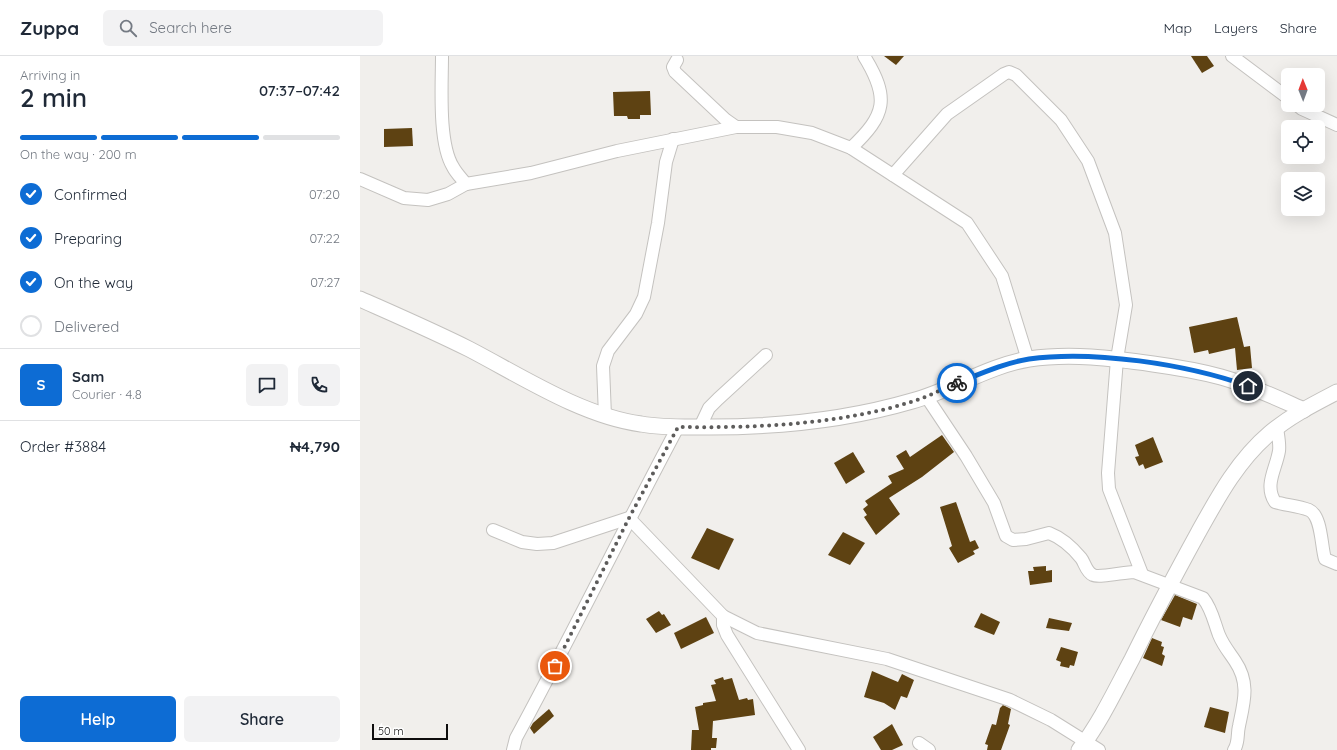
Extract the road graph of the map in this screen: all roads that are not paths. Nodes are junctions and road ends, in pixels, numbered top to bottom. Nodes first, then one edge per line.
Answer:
1 (442, 56) edge
2 (864, 56) edge
3 (1232, 56) edge
4 (677, 60) dead end
5 (1281, 93) edge
6 (1309, 112) edge
7 (1337, 125) edge
8 (736, 127) junction
9 (673, 139) junction
10 (851, 148) junction
11 (893, 175) junction
12 (360, 179) edge
13 (466, 184) junction
14 (360, 299) edge
15 (766, 355) dead end
16 (1117, 359) junction
17 (1028, 360) junction
18 (1337, 392) edge
19 (926, 396) junction
20 (1304, 410) junction
21 (605, 416) junction
22 (678, 427) junction
23 (700, 427) junction
24 (1277, 428) junction
25 (629, 518) junction
26 (493, 530) dead end
27 (1337, 564) edge
28 (1142, 574) junction
29 (1170, 585) junction
30 (723, 616) junction
31 (1082, 746) edge
32 (513, 750) edge
33 (799, 750) edge
34 (1099, 750) edge
35 (1234, 750) edge

1 - 13 street
2 - 10 street
3 - 5 street
4 - 8 street
6 - 7 street
8 - 9 street
8 - 10 street
9 - 13 street
9 - 21 street
10 - 11 street
11 - 16 street
11 - 17 street
12 - 13 street
14 - 21 street
15 - 23 street
16 - 17 street
16 - 20 street
16 - 28 street
17 - 19 street
18 - 20 street
19 - 23 street
19 - 28 street
20 - 24 street
21 - 22 street
22 - 23 street
22 - 25 street
24 - 27 street
24 - 29 street
25 - 26 street
25 - 30 street
25 - 32 street
28 - 29 street
29 - 31 street
29 - 35 street
30 - 31 street
30 - 33 street
31 - 34 street

